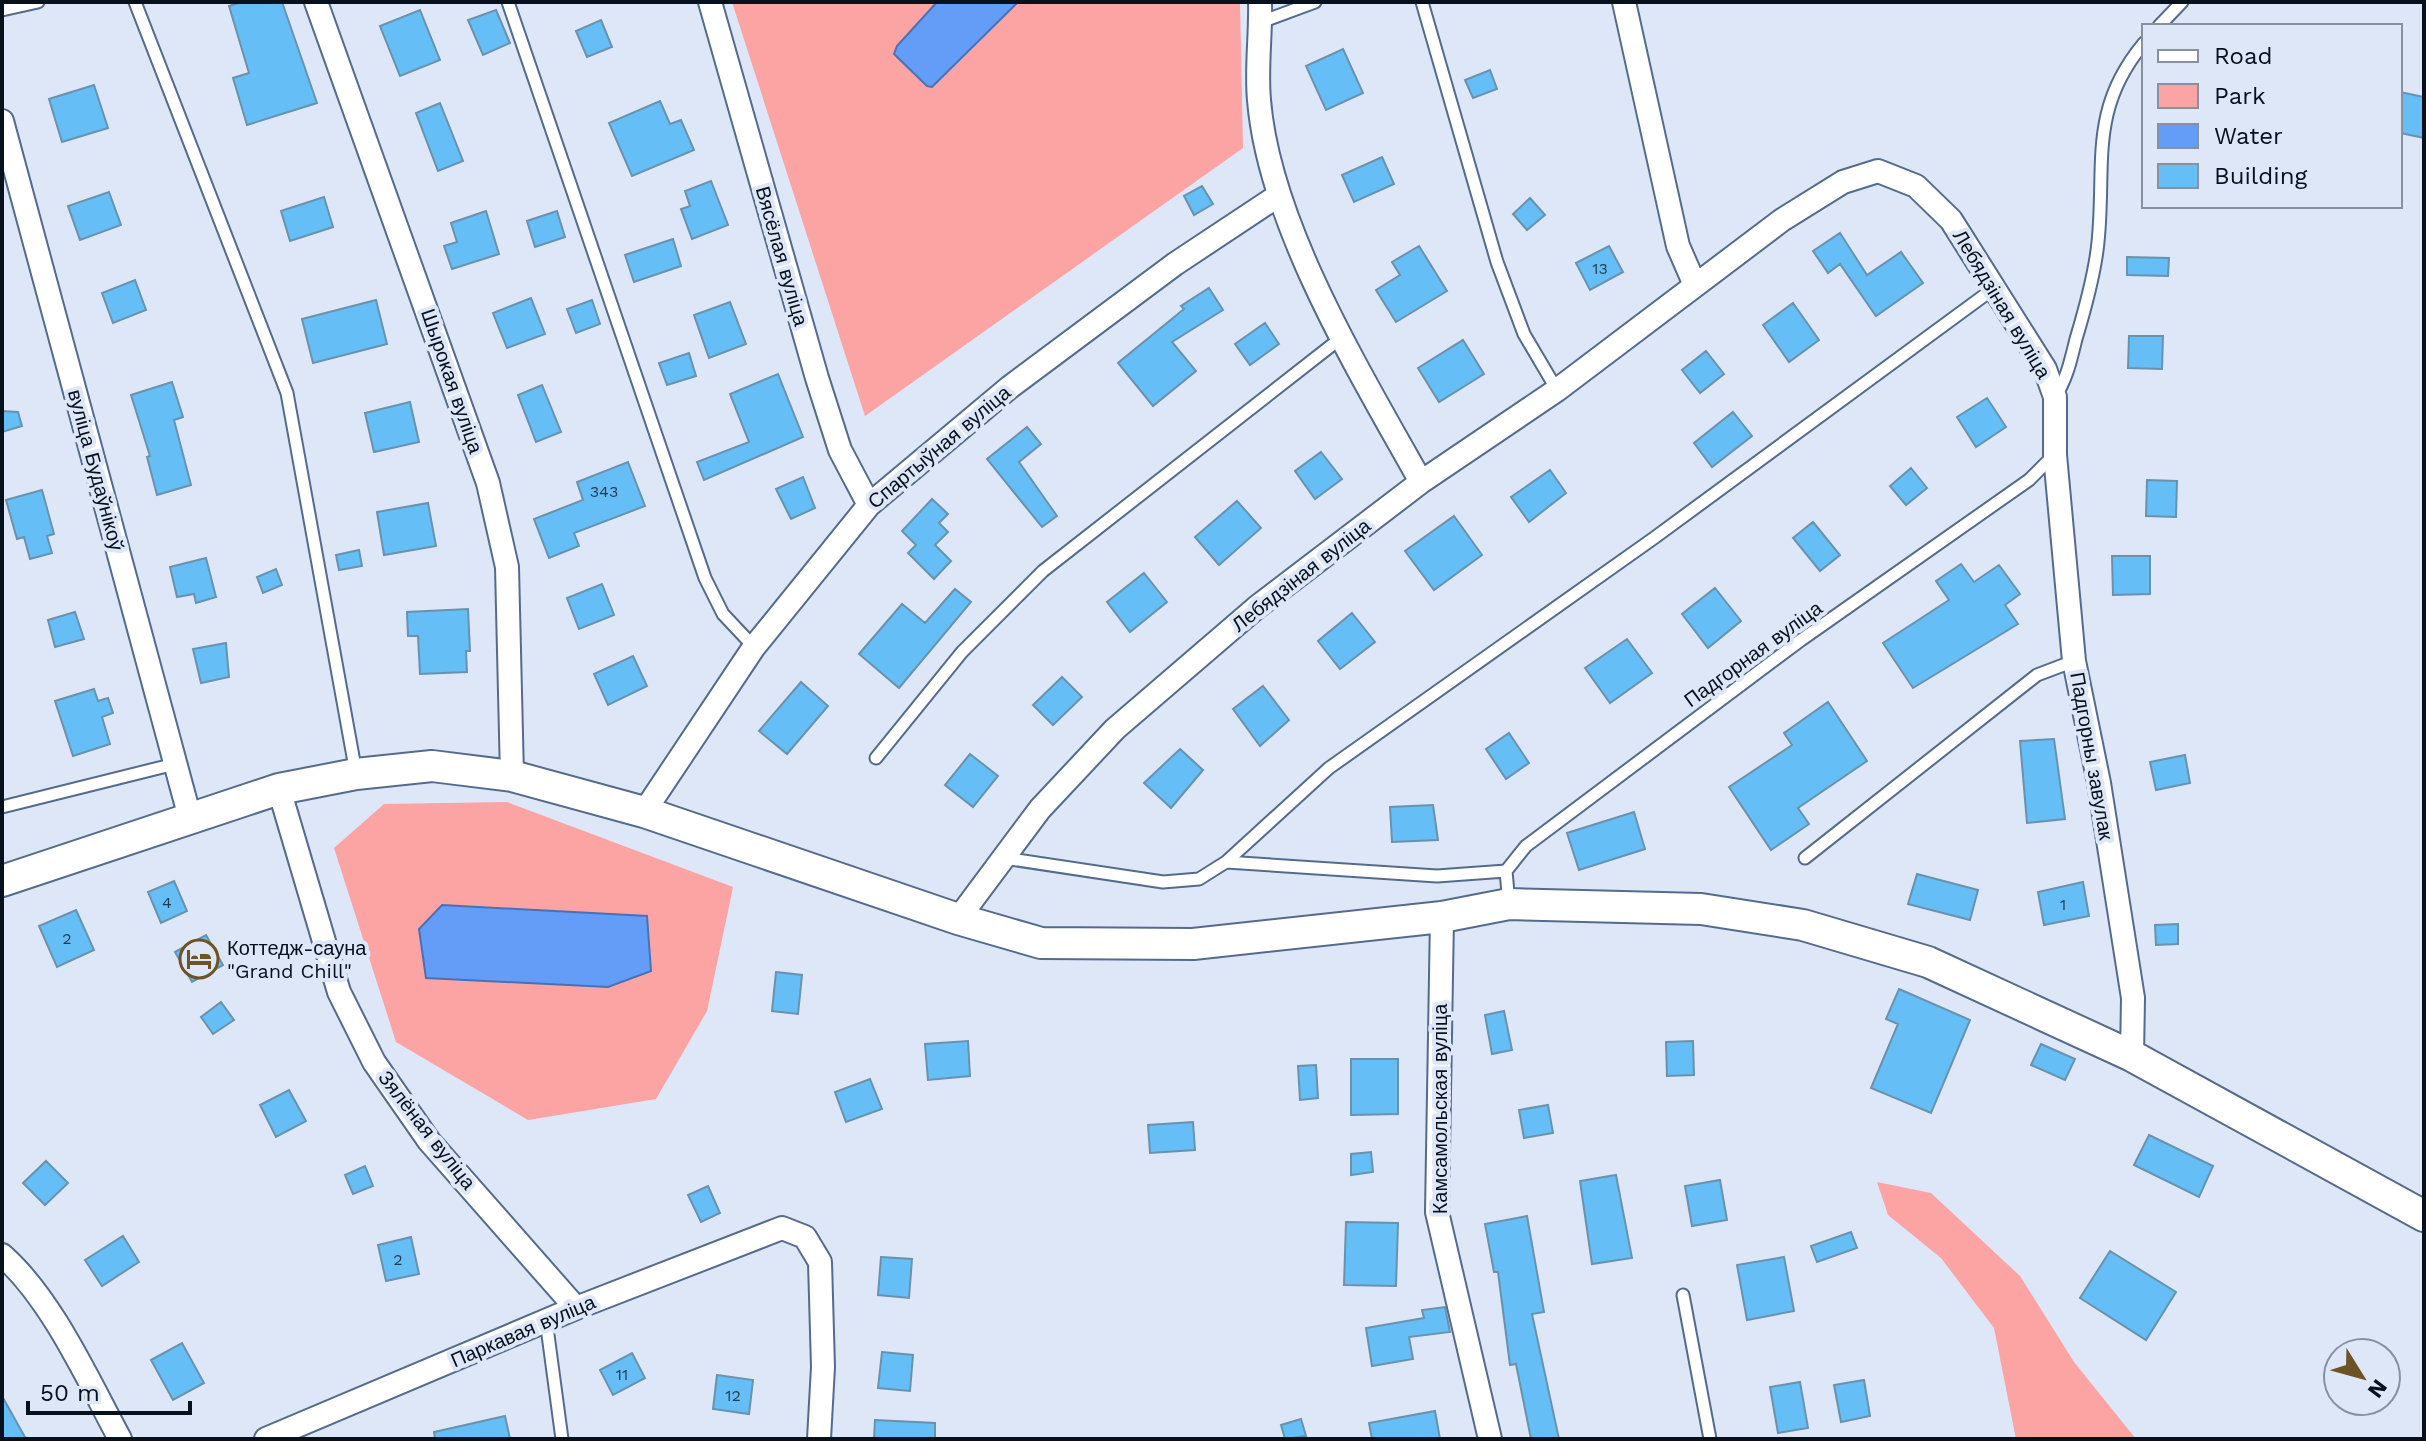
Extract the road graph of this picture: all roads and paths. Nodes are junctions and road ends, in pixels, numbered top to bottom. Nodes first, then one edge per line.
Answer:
1 (38, 2) edge
2 (135, 2) edge
3 (316, 2) edge
4 (508, 2) edge
5 (710, 2) edge
6 (1315, 2) edge
7 (1422, 2) edge
8 (1624, 2) edge
9 (2182, 2) edge
10 (2, 10) edge
11 (1260, 12) edge
12 (2161, 24) edge
13 (2142, 45) edge
14 (2, 121) edge
15 (1279, 195) junction
16 (1695, 285) junction
17 (1993, 289) junction
18 (1341, 338) junction
19 (1557, 390) junction
20 (2055, 397) junction
21 (2055, 455) junction
22 (1421, 482) junction
23 (869, 505) junction
24 (754, 647) junction
25 (2074, 661) junction
26 (876, 758) dead end
27 (175, 764) junction
28 (356, 774) junction
29 (512, 776) junction
30 (279, 789) junction
31 (2, 807) edge
32 (644, 812) junction
33 (190, 818) junction
34 (1004, 858) junction
35 (1805, 858) dead end
36 (1226, 862) junction
37 (1506, 871) junction
38 (2, 881) edge
39 (1509, 904) junction
40 (1442, 917) junction
41 (958, 919) junction
42 (2132, 1056) junction
43 (2424, 1216) edge
44 (2, 1255) edge
45 (1683, 1295) dead end
46 (576, 1308) junction
47 (546, 1320) junction
48 (277, 1437) edge
49 (120, 1439) edge
50 (562, 1439) edge
51 (819, 1439) edge
52 (1490, 1439) edge
53 (1710, 1439) edge

1 - 10 lane
2 - 28 lane
3 - 29 street, Шырокая вуліца
4 - 24 lane
5 - 23 street, Вясёлая вуліца
6 - 11 lane
7 - 19 lane
8 - 16 street
9 - 12 lane
11 - 15 street
13 - 20 lane
14 - 27 street, вуліца Будаўнікоў
15 - 18 street
15 - 23 street, Спартыўная вуліца
16 - 17 street, Лебядзіная вуліца
16 - 19 street, Лебядзіная вуліца
17 - 20 street, Лебядзіная вуліца
17 - 36 lane
18 - 22 street
18 - 26 lane
19 - 22 street, Лебядзіная вуліца
20 - 21 street, Лебядзіная вуліца
21 - 25 street, Падгорны завулак
21 - 37 lane, Падгорная вуліца
22 - 34 street, Лебядзіная вуліца
23 - 24 street, Спартыўная вуліца
24 - 32 street, Спартыўная вуліца
25 - 35 lane
25 - 42 street, Падгорны завулак
27 - 31 lane
27 - 33 street, вуліца Будаўнікоў
28 - 29 street
28 - 30 street
29 - 32 street
30 - 33 street
30 - 46 street, Зялёная вуліца
32 - 41 street
33 - 38 street
34 - 36 lane
34 - 41 street, Лебядзіная вуліца
36 - 37 lane
37 - 39 lane
39 - 40 street
39 - 42 street
40 - 41 street
40 - 52 street, Камсамольская вуліца
42 - 43 street
44 - 49 street
45 - 53 lane
46 - 47 street, Паркавая вуліца
46 - 51 street, Паркавая вуліца
47 - 48 street, Паркавая вуліца
47 - 50 lane

